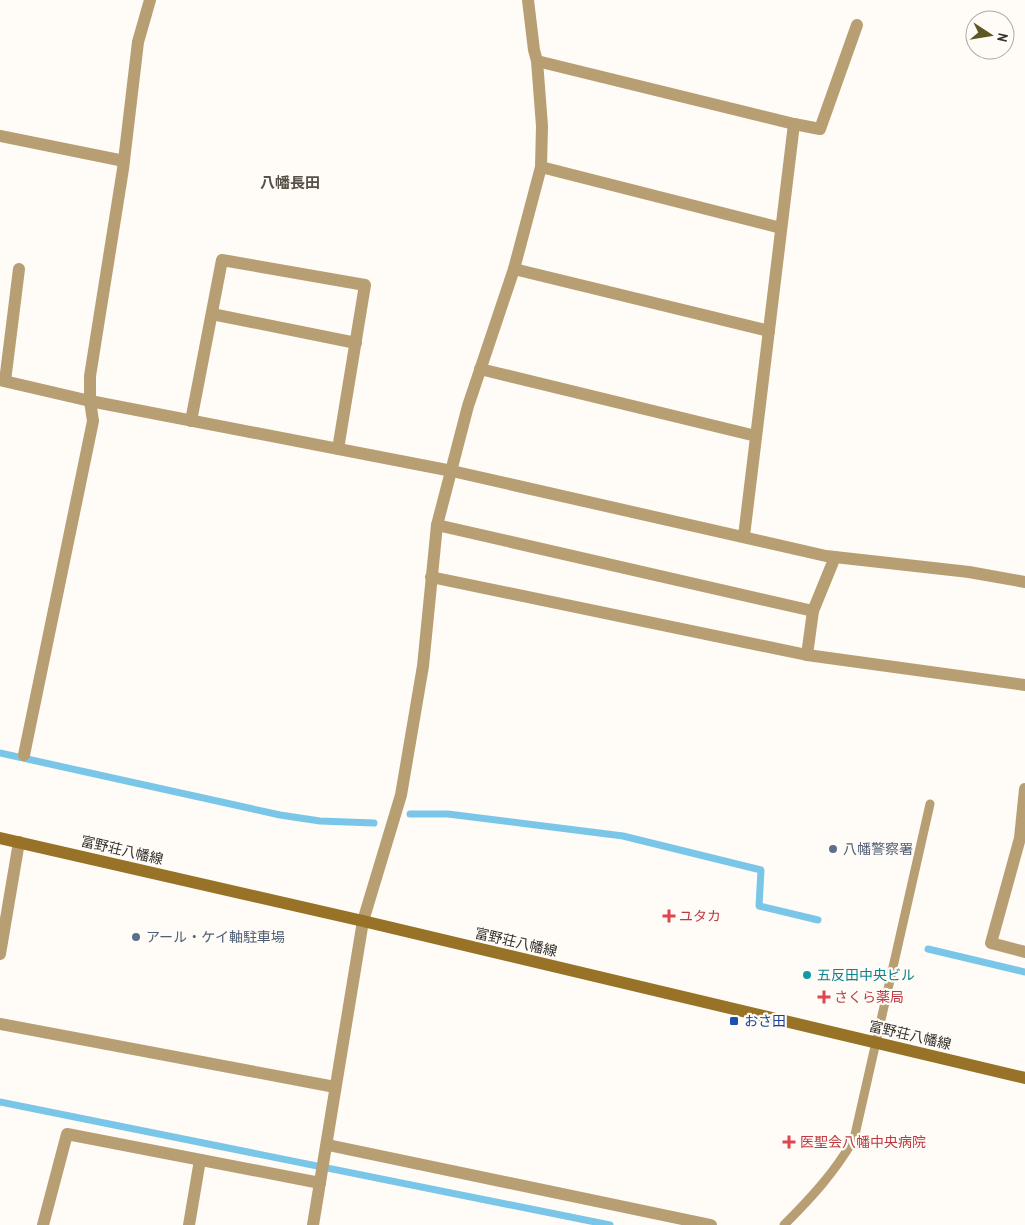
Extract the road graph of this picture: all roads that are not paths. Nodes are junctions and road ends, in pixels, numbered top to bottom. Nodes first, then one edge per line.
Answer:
1 (150, 0) edge
2 (528, 0) edge
3 (857, 25) dead end
4 (537, 62) junction
5 (794, 124) junction
6 (0, 136) edge
7 (124, 161) junction
8 (541, 167) junction
9 (781, 228) junction
10 (18, 269) dead end
11 (514, 269) junction
12 (212, 314) junction
13 (769, 331) junction
14 (356, 343) junction
15 (480, 369) junction
16 (2, 380) edge
17 (90, 402) junction
18 (191, 421) junction
19 (756, 436) junction
20 (338, 449) junction
21 (452, 471) junction
22 (436, 525) junction
23 (744, 536) junction
24 (835, 557) junction
25 (431, 577) junction
26 (1025, 582) edge
27 (813, 611) junction
28 (807, 655) junction
29 (1025, 685) edge
30 (24, 755) dead end
31 (1025, 789) edge
32 (930, 804) dead end
33 (0, 838) edge
34 (1022, 839) edge
35 (20, 842) junction
36 (364, 921) junction
37 (1025, 952) edge
38 (0, 954) edge
39 (0, 1024) edge
40 (874, 1042) junction
41 (1025, 1078) edge
42 (335, 1087) junction
43 (327, 1149) junction
44 (200, 1160) junction
45 (321, 1178) junction
46 (43, 1225) edge
47 (189, 1225) edge
48 (313, 1225) edge
49 (712, 1225) edge
50 (784, 1225) edge

1 - 7 street
2 - 4 street
3 - 5 street
4 - 5 street
4 - 8 street
5 - 9 street
6 - 7 street
7 - 17 street
8 - 9 street
8 - 11 street
9 - 13 street
10 - 16 street
11 - 13 street
11 - 15 street
12 - 14 street
12 - 14 street
12 - 18 street
13 - 19 street
14 - 20 street
15 - 19 street
15 - 21 street
16 - 17 street
17 - 18 street
17 - 30 street
18 - 20 street
19 - 23 street
20 - 21 street
21 - 22 street
21 - 23 street
22 - 25 street
22 - 27 street
23 - 24 street
24 - 26 street
24 - 27 street
25 - 28 street
25 - 36 street
27 - 28 street
28 - 29 street
31 - 34 street
32 - 40 lane
33 - 35 main road, 富野荘八幡線
34 - 37 street
35 - 36 main road, 富野荘八幡線
35 - 38 street
36 - 40 main road, 富野荘八幡線
36 - 42 street
39 - 42 street
40 - 41 main road, 富野荘八幡線
40 - 50 lane
42 - 43 street
43 - 45 street
43 - 49 street
44 - 45 street
44 - 46 street
44 - 47 street
45 - 48 street

